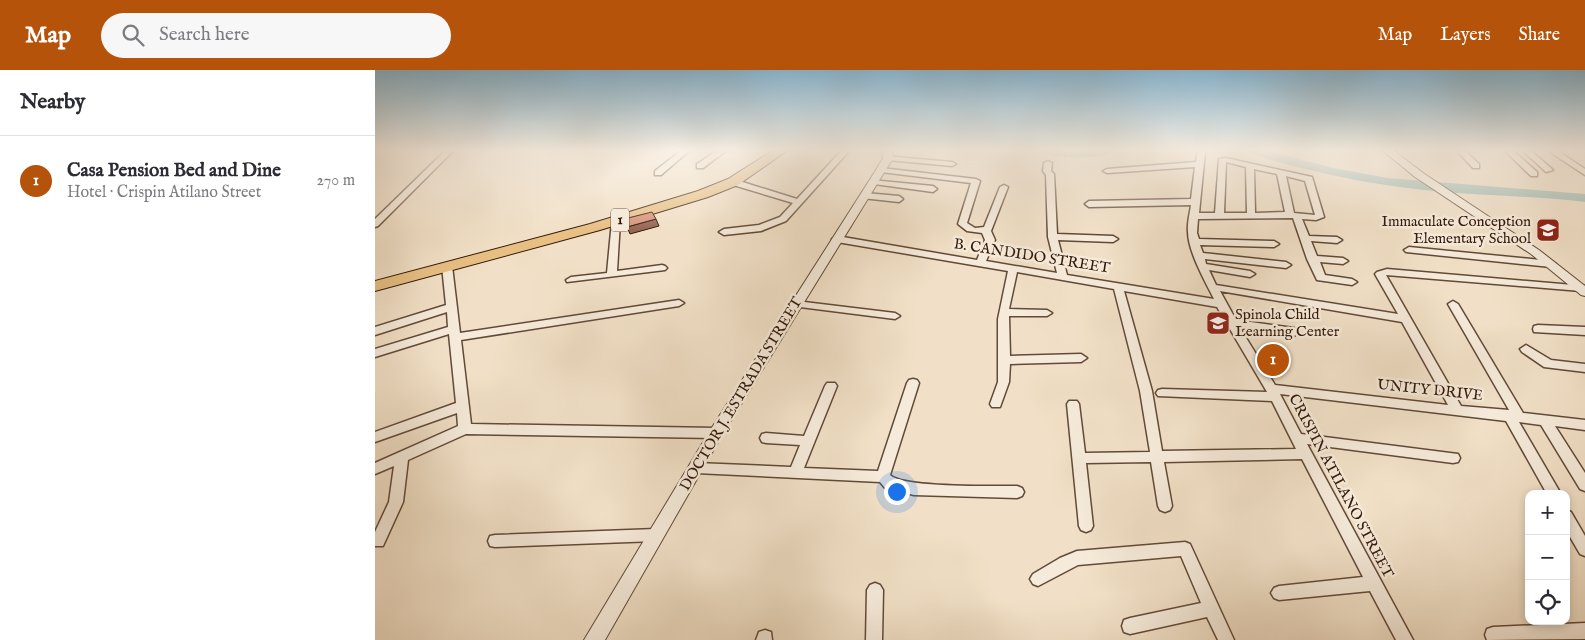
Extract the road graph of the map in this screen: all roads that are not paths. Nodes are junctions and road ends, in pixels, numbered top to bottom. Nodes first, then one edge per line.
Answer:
1 (423, 177) edge
2 (741, 177) edge
3 (821, 177) edge
4 (876, 177) edge
5 (907, 177) edge
6 (946, 177) edge
7 (1050, 177) edge
8 (1198, 177) edge
9 (1221, 177) edge
10 (1250, 177) edge
11 (1282, 177) edge
12 (1296, 177) edge
13 (1420, 177) edge
14 (733, 182) junction
15 (1004, 187) dead end
16 (933, 189) dead end
17 (865, 196) junction
18 (899, 199) dead end
19 (799, 202) junction
20 (1195, 202) junction
21 (1089, 204) dead end
22 (1293, 215) junction
23 (1194, 216) junction
24 (1219, 216) junction
25 (1251, 216) junction
26 (616, 221) junction
27 (375, 224) edge
28 (986, 230) junction
29 (724, 232) dead end
30 (1053, 237) junction
31 (1304, 238) junction
32 (837, 239) junction
33 (1113, 239) dead end
34 (1337, 240) dead end
35 (1193, 242) junction
36 (1274, 244) dead end
37 (1409, 250) dead end
38 (1199, 255) junction
39 (1312, 258) junction
40 (1343, 261) dead end
41 (980, 264) junction
42 (1551, 264) junction
43 (447, 266) junction
44 (1202, 266) junction
45 (1286, 266) dead end
46 (662, 268) dead end
47 (1013, 269) junction
48 (1250, 274) dead end
49 (612, 275) junction
50 (1063, 277) junction
51 (571, 280) dead end
52 (1352, 282) dead end
53 (375, 286) edge
54 (1118, 286) junction
55 (1212, 287) junction
56 (1583, 290) edge
57 (679, 303) dead end
58 (796, 304) junction
59 (1221, 304) junction
60 (1453, 304) dead end
61 (452, 307) junction
62 (1004, 312) junction
63 (1047, 313) dead end
64 (895, 316) dead end
65 (1404, 319) junction
66 (1232, 323) junction
67 (1538, 329) dead end
68 (375, 331) edge
69 (1585, 331) edge
70 (1294, 332) dead end
71 (454, 333) junction
72 (1526, 349) dead end
73 (375, 353) edge
74 (1081, 358) dead end
75 (1006, 360) junction
76 (1585, 368) edge
77 (913, 383) dead end
78 (831, 386) dead end
79 (1162, 393) dead end
80 (1273, 393) junction
81 (996, 404) dead end
82 (1073, 404) dead end
83 (462, 406) junction
84 (1457, 410) junction
85 (1514, 416) junction
86 (1545, 420) junction
87 (1584, 426) edge
88 (465, 429) junction
89 (716, 433) junction
90 (375, 437) edge
91 (766, 438) dead end
92 (1297, 438) junction
93 (809, 441) junction
94 (1304, 454) junction
95 (1157, 457) junction
96 (1080, 458) junction
97 (1453, 458) dead end
98 (402, 459) junction
99 (696, 468) junction
100 (375, 469) edge
101 (796, 472) junction
102 (883, 477) junction
103 (1585, 485) edge
104 (1552, 490) edge
105 (1017, 492) dead end
106 (1165, 506) dead end
107 (1570, 523) edge
108 (1086, 526) dead end
109 (656, 535) junction
110 (378, 541) dead end
111 (495, 541) dead end
112 (1585, 549) edge
113 (1038, 579) dead end
114 (1374, 583) junction
115 (875, 590) dead end
116 (1279, 593) dead end
117 (1212, 608) junction
118 (1130, 626) dead end
119 (1585, 631) edge
120 (1493, 635) dead end
121 (594, 640) edge
122 (874, 640) edge
123 (1226, 640) edge
124 (1405, 640) edge

1 - 27 street
2 - 14 highway, 1
3 - 19 street
4 - 17 street, DOCTOR J. ESTRADA STREET
5 - 16 street
6 - 28 street
7 - 30 street
8 - 20 street, CRISPIN ATILANO STREET
9 - 24 street
10 - 25 street
11 - 22 street
12 - 22 street
13 - 42 street
14 - 19 street
14 - 26 highway, 1
15 - 28 street
17 - 18 street
17 - 32 street, DOCTOR J. ESTRADA STREET
19 - 29 street
20 - 21 street
20 - 23 street, CRISPIN ATILANO STREET
22 - 25 street
22 - 31 street
23 - 24 street
23 - 35 street, CRISPIN ATILANO STREET
24 - 25 street
26 - 43 highway, 1
26 - 49 street
28 - 41 street
30 - 33 street
30 - 50 street
31 - 34 street
31 - 39 street
32 - 41 street, B. CANDIDO STREET
32 - 58 street, DOCTOR J. ESTRADA STREET
35 - 36 street
35 - 38 street, CRISPIN ATILANO STREET
37 - 42 street
38 - 44 street, CRISPIN ATILANO STREET
38 - 45 street
39 - 40 street
39 - 52 street
41 - 47 street, B. CANDIDO STREET
42 - 56 street
43 - 53 highway, 1
43 - 61 street
44 - 48 street
44 - 55 street, CRISPIN ATILANO STREET
46 - 49 street
47 - 50 street, B. CANDIDO STREET
47 - 62 street
49 - 51 street
50 - 54 street, B. CANDIDO STREET
54 - 59 street, B. CANDIDO STREET
54 - 95 street
55 - 59 street, CRISPIN ATILANO STREET
55 - 65 street
56 - 65 street
57 - 71 street
58 - 64 street
58 - 89 street, DOCTOR J. ESTRADA STREET
59 - 66 street, CRISPIN ATILANO STREET
60 - 85 street
61 - 68 street
61 - 71 street
62 - 63 street
62 - 75 street
65 - 84 street
66 - 70 street
66 - 80 street, CRISPIN ATILANO STREET
67 - 69 street
71 - 73 street
71 - 83 street
72 - 76 street
74 - 75 street
75 - 81 street
77 - 102 street
78 - 93 street
79 - 80 street, UNITY DRIVE
80 - 84 street, UNITY DRIVE
80 - 92 street, CRISPIN ATILANO STREET
82 - 96 street
83 - 88 street
83 - 90 street
84 - 85 street, UNITY DRIVE
85 - 86 street, UNITY DRIVE
85 - 104 street
86 - 87 street, UNITY DRIVE
86 - 103 street
88 - 89 street
88 - 98 street
89 - 99 street, DOCTOR J. ESTRADA STREET
91 - 93 street
92 - 94 street, CRISPIN ATILANO STREET
92 - 97 street
93 - 101 street
94 - 95 street
94 - 114 street, CRISPIN ATILANO STREET
95 - 96 street
95 - 106 street
96 - 108 street
98 - 100 street
98 - 110 street
99 - 101 street
99 - 109 street, DOCTOR J. ESTRADA STREET
101 - 102 street
102 - 105 street
107 - 112 street
109 - 111 street
109 - 121 street, DOCTOR J. ESTRADA STREET
113 - 117 street
114 - 116 street
114 - 124 street, CRISPIN ATILANO STREET
115 - 122 street
117 - 118 street
117 - 123 street
119 - 120 street

